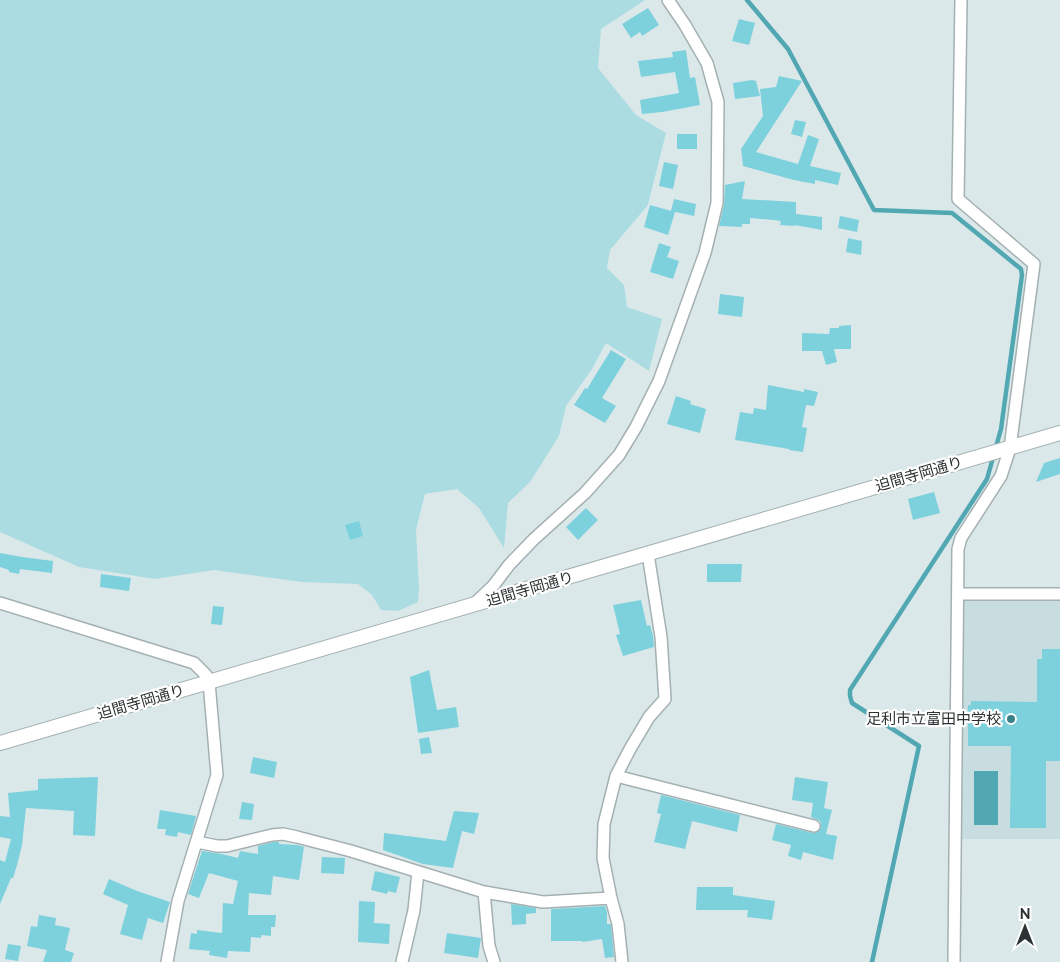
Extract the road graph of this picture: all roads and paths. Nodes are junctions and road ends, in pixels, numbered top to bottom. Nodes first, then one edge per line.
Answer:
1 (668, 0) edge
2 (961, 0) edge
3 (1060, 434) edge
4 (1010, 448) junction
5 (648, 554) junction
6 (958, 594) junction
7 (1060, 594) edge
8 (0, 603) edge
9 (471, 606) junction
10 (209, 682) junction
11 (0, 743) edge
12 (616, 776) junction
13 (814, 826) dead end
14 (197, 842) junction
15 (418, 872) junction
16 (484, 892) junction
17 (611, 898) junction
18 (167, 962) edge
19 (402, 962) edge
20 (494, 962) edge
21 (622, 962) edge
22 (954, 962) edge

1 - 9 street
2 - 4 street
3 - 4 street, 迫間寺岡通り
4 - 5 street, 迫間寺岡通り
4 - 6 street
5 - 9 street, 迫間寺岡通り
5 - 12 street
6 - 7 street
6 - 22 street
8 - 10 street
9 - 10 street, 迫間寺岡通り
10 - 11 street, 迫間寺岡通り
10 - 14 street
12 - 13 street
12 - 17 street
14 - 15 street
14 - 18 street
15 - 16 street
15 - 19 street
16 - 17 street
16 - 20 street
17 - 21 street

